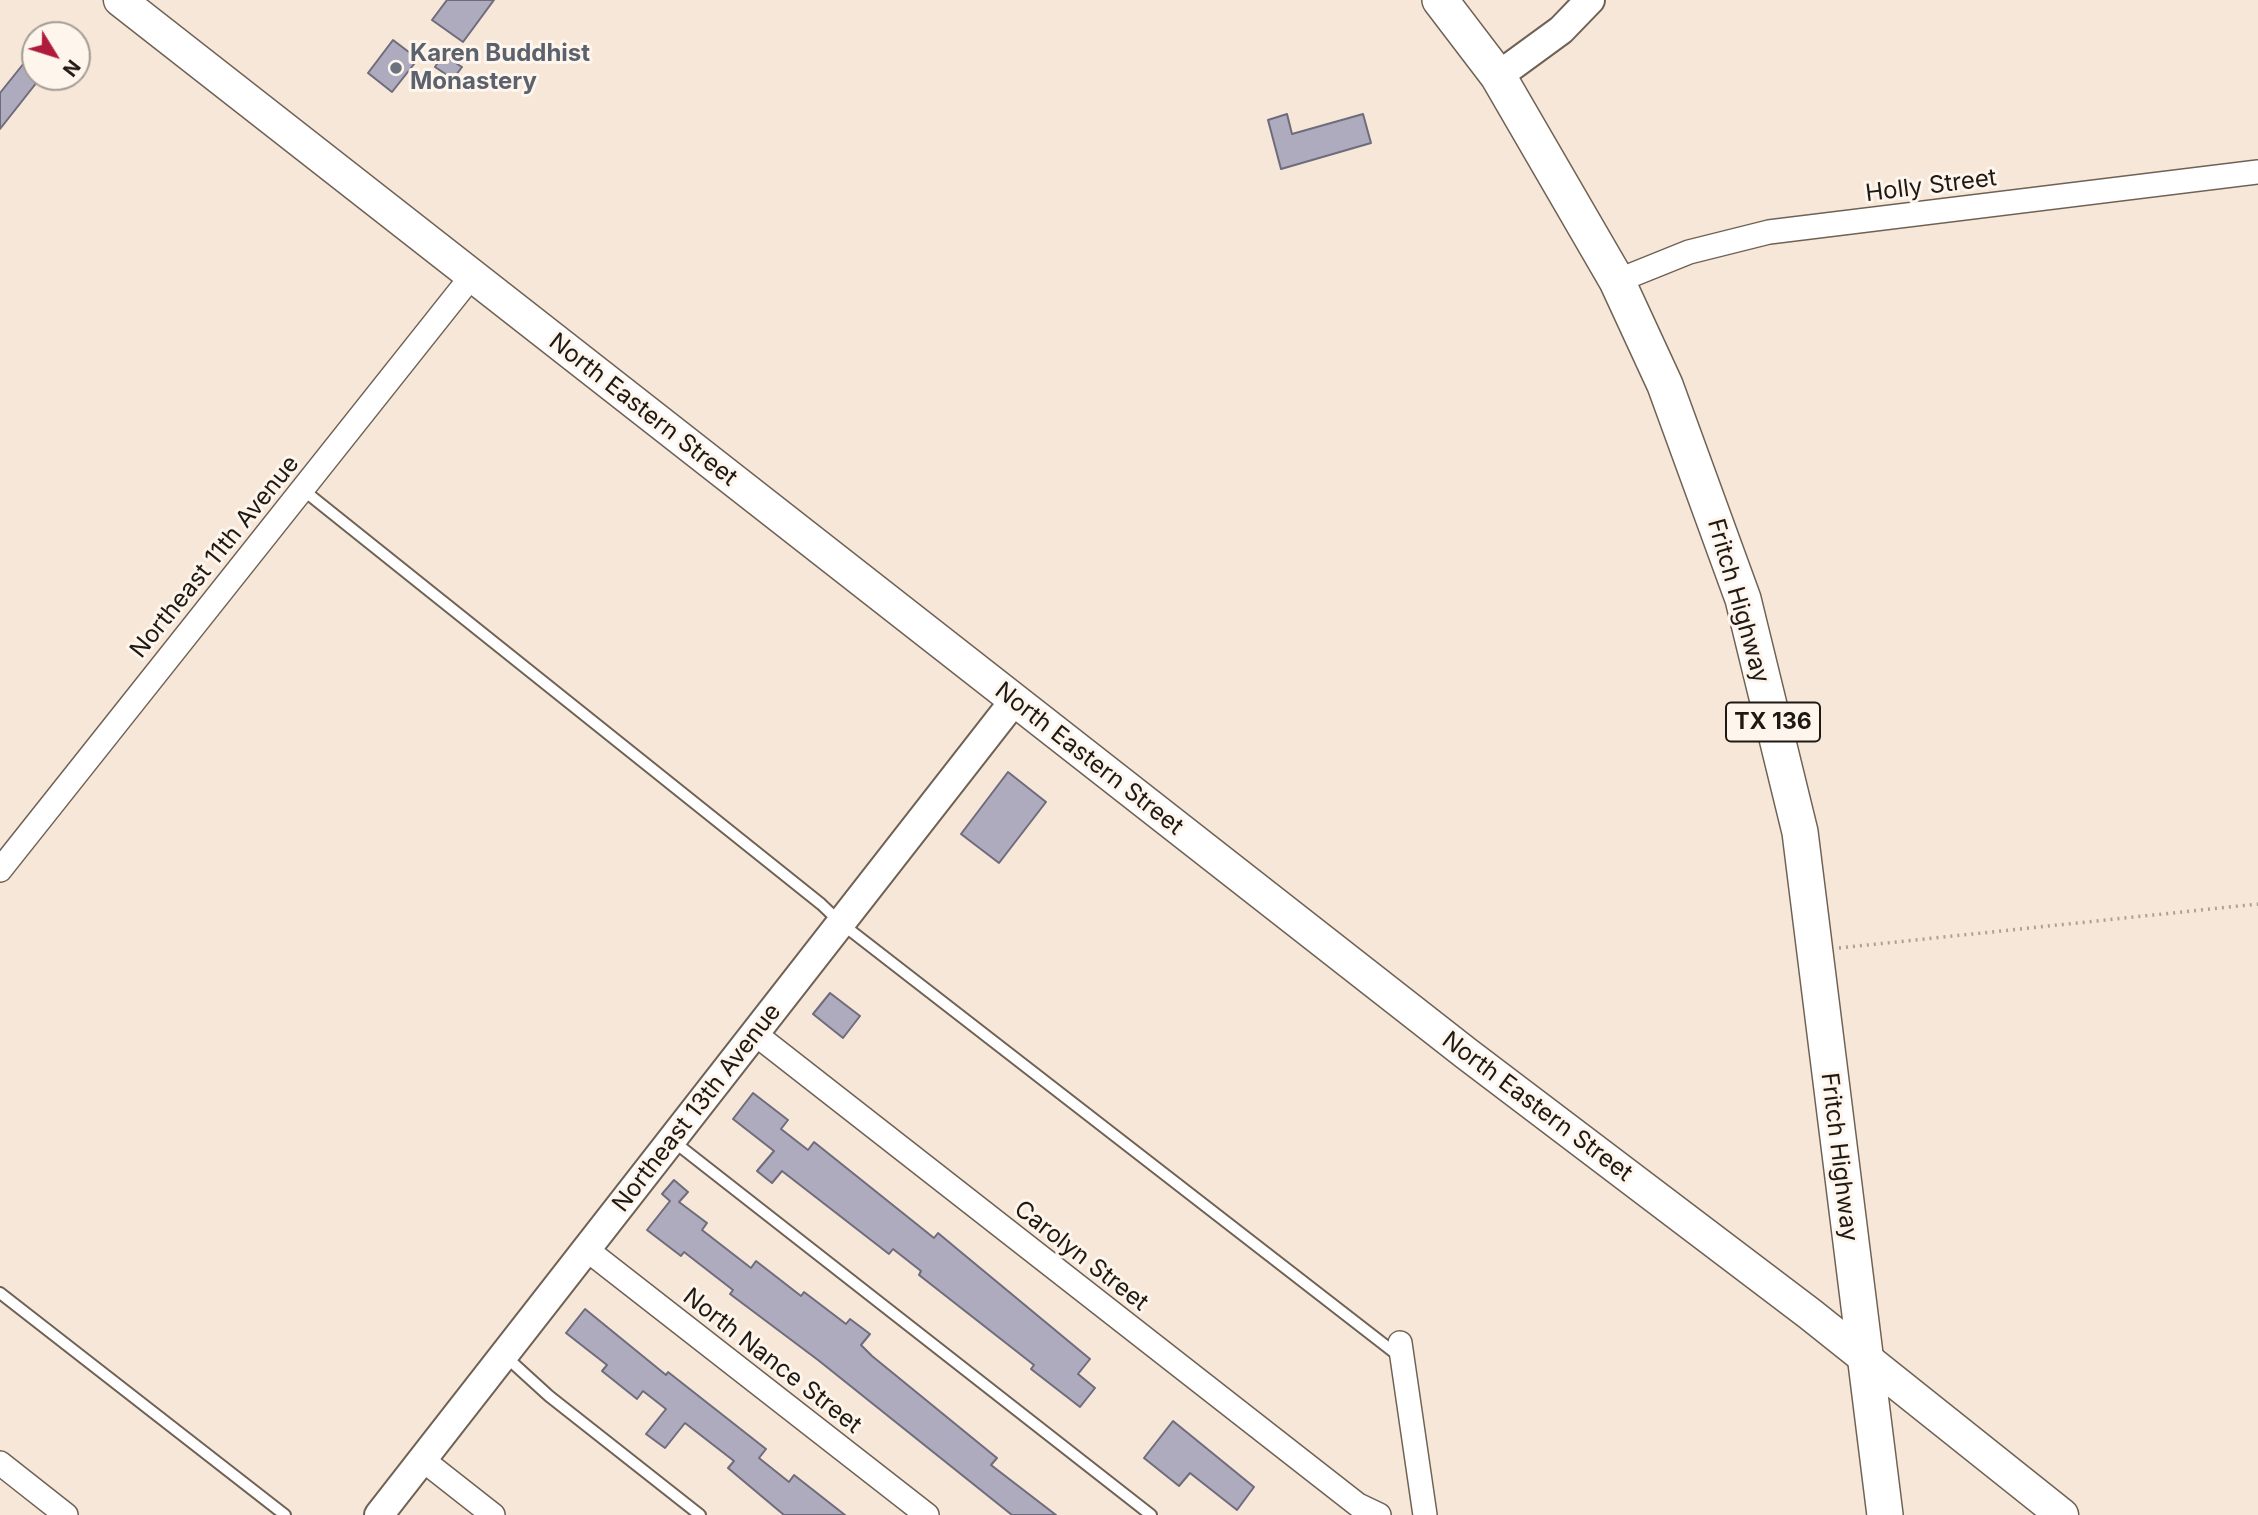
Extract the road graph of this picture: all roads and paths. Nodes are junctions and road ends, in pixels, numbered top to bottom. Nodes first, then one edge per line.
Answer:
1 (120, 0) edge
2 (1440, 0) edge
3 (1590, 0) edge
4 (1498, 76) junction
5 (2258, 172) edge
6 (471, 276) junction
7 (1617, 281) junction
8 (302, 489) junction
9 (1014, 701) junction
10 (0, 870) edge
11 (2258, 904) edge
12 (842, 924) junction
13 (1813, 950) junction
14 (754, 1033) junction
15 (671, 1140) junction
16 (586, 1249) junction
17 (0, 1293) edge
18 (1401, 1350) joint
19 (504, 1355) junction
20 (1866, 1358) junction
21 (423, 1460) junction
22 (0, 1463) edge
23 (66, 1515) edge
24 (285, 1515) edge
25 (379, 1515) edge
26 (493, 1515) edge
27 (700, 1515) edge
28 (927, 1515) edge
29 (1151, 1515) edge
30 (1379, 1515) edge
31 (1425, 1515) edge
32 (1885, 1515) edge
33 (2062, 1515) edge

1 - 6 main road, North Eastern Street
2 - 4 main road, Fritch Highway / TX 136
3 - 4 street
4 - 7 main road, Fritch Highway / TX 136
5 - 7 street, Holly Street
6 - 8 street, Northeast 11th Avenue
6 - 9 main road, North Eastern Street
7 - 13 main road, Fritch Highway / TX 136
8 - 10 street, Northeast 11th Avenue
8 - 12 lane
9 - 12 street, Northeast 13th Avenue
9 - 20 main road, North Eastern Street
11 - 13 path
12 - 14 street, Northeast 13th Avenue
12 - 18 lane
13 - 20 main road, Fritch Highway / TX 136
14 - 15 street, Northeast 13th Avenue
14 - 30 street, Carolyn Street
15 - 16 street, Northeast 13th Avenue
15 - 29 lane
16 - 19 street, Northeast 13th Avenue
16 - 28 street, North Nance Street
17 - 24 lane
18 - 31 street
19 - 21 street, Northeast 13th Avenue
19 - 27 lane
20 - 32 main road, Fritch Highway / TX 136
20 - 33 main road, North Eastern Street
21 - 25 street, Northeast 13th Avenue
21 - 26 street
22 - 23 street

